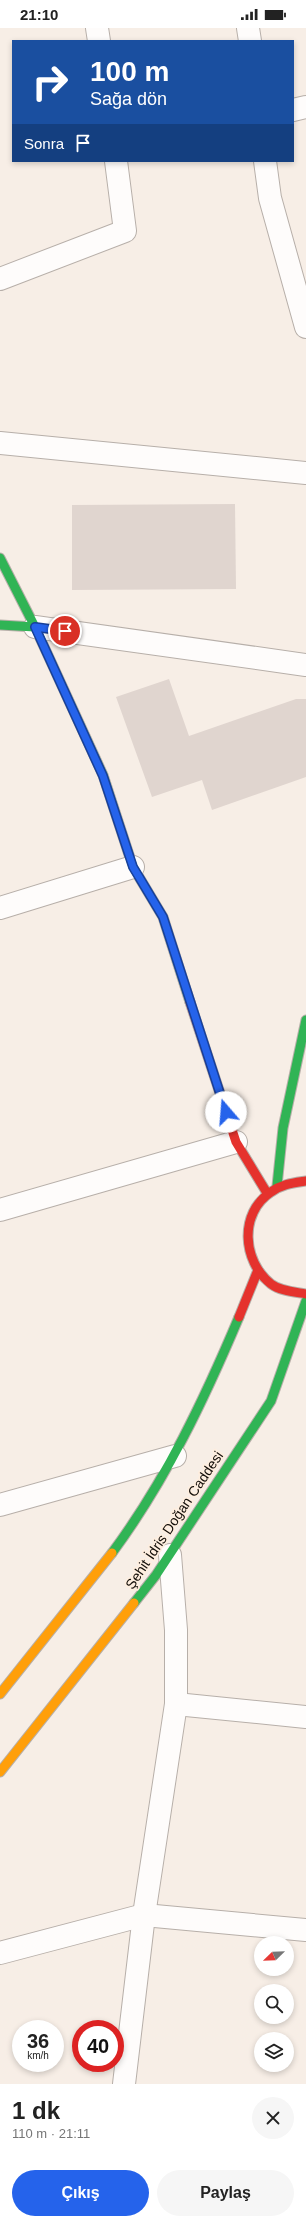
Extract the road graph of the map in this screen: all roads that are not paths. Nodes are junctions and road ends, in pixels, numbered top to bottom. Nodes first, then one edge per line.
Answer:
1 (97, 28) edge
2 (248, 28) edge
3 (99, 40) edge
4 (250, 40) edge
5 (306, 107) edge
6 (294, 110) edge
7 (116, 162) edge
8 (266, 162) edge
9 (0, 279) edge
10 (306, 327) edge
11 (0, 443) edge
12 (306, 473) edge
13 (0, 558) edge
14 (0, 625) edge
15 (35, 627) junction
16 (306, 665) edge
17 (133, 867) junction
18 (0, 908) edge
19 (306, 1020) edge
20 (236, 1142) junction
21 (306, 1181) edge
22 (277, 1186) junction
23 (267, 1193) junction
24 (0, 1210) edge
25 (258, 1270) junction
26 (306, 1294) edge
27 (306, 1301) edge
28 (175, 1456) junction
29 (0, 1505) edge
30 (170, 1555) junction
31 (0, 1694) edge
32 (176, 1704) junction
33 (306, 1717) edge
34 (0, 1772) edge
35 (144, 1915) junction
36 (306, 1930) edge
37 (0, 1953) edge
38 (124, 2084) edge

1 - 3 street
2 - 4 street
5 - 6 street
7 - 9 street
8 - 10 street
11 - 12 street
13 - 15 main road
14 - 15 main road
15 - 16 street
15 - 17 main road
17 - 18 street
17 - 20 main road
19 - 22 main road
20 - 23 main road
20 - 24 street
21 - 22 main road
22 - 23 main road
23 - 25 main road
25 - 26 main road
25 - 28 main road
27 - 30 main road, Şehit İdris Doğan Caddesi
28 - 29 street
28 - 31 main road
30 - 32 street
30 - 34 main road, Şehit İdris Doğan Caddesi
32 - 33 street
32 - 35 street
35 - 36 street
35 - 37 street
35 - 38 street

